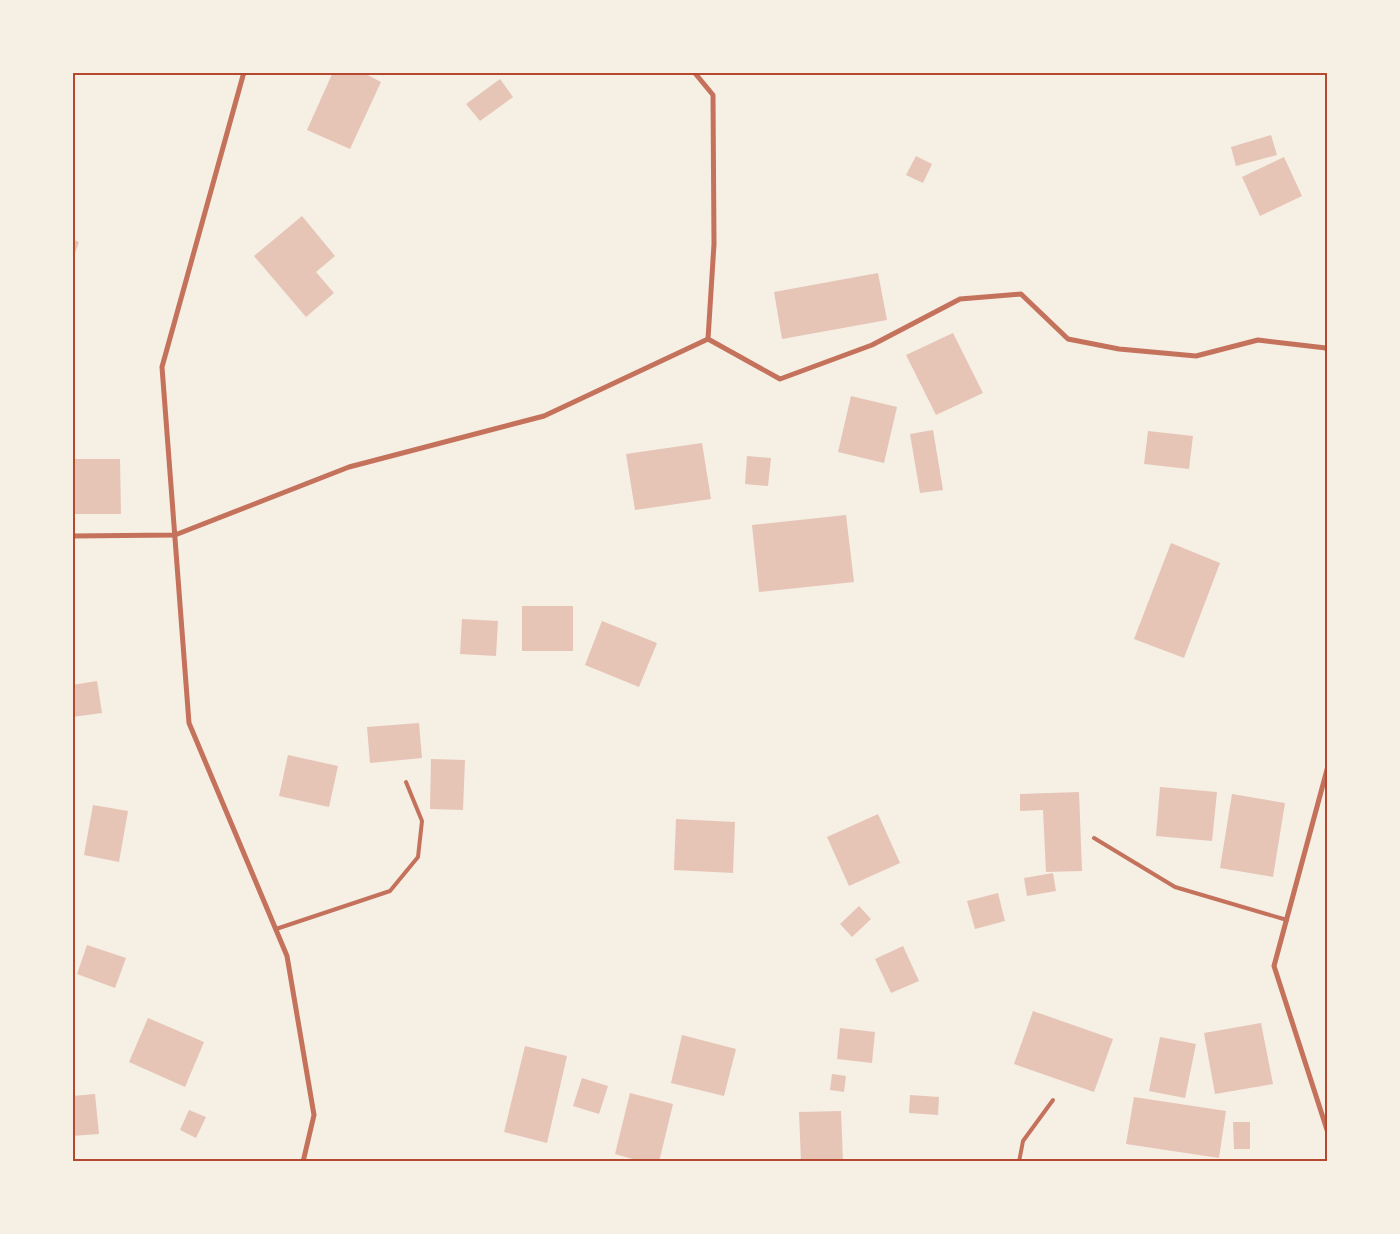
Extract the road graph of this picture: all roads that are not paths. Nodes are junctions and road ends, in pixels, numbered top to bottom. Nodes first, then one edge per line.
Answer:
1 (244, 72) edge
2 (694, 72) edge
3 (708, 339) junction
4 (1327, 349) edge
5 (175, 535) junction
6 (72, 536) edge
7 (1328, 766) edge
8 (406, 782) dead end
9 (1094, 838) dead end
10 (1287, 920) junction
11 (276, 929) junction
12 (1053, 1100) dead end
13 (1328, 1133) edge
14 (303, 1162) edge
15 (1019, 1162) edge

1 - 5 street
2 - 3 street
3 - 4 street
3 - 5 street
5 - 6 street
5 - 11 street
7 - 10 street
8 - 11 lane
9 - 10 lane
10 - 13 street
11 - 14 street
12 - 15 lane

